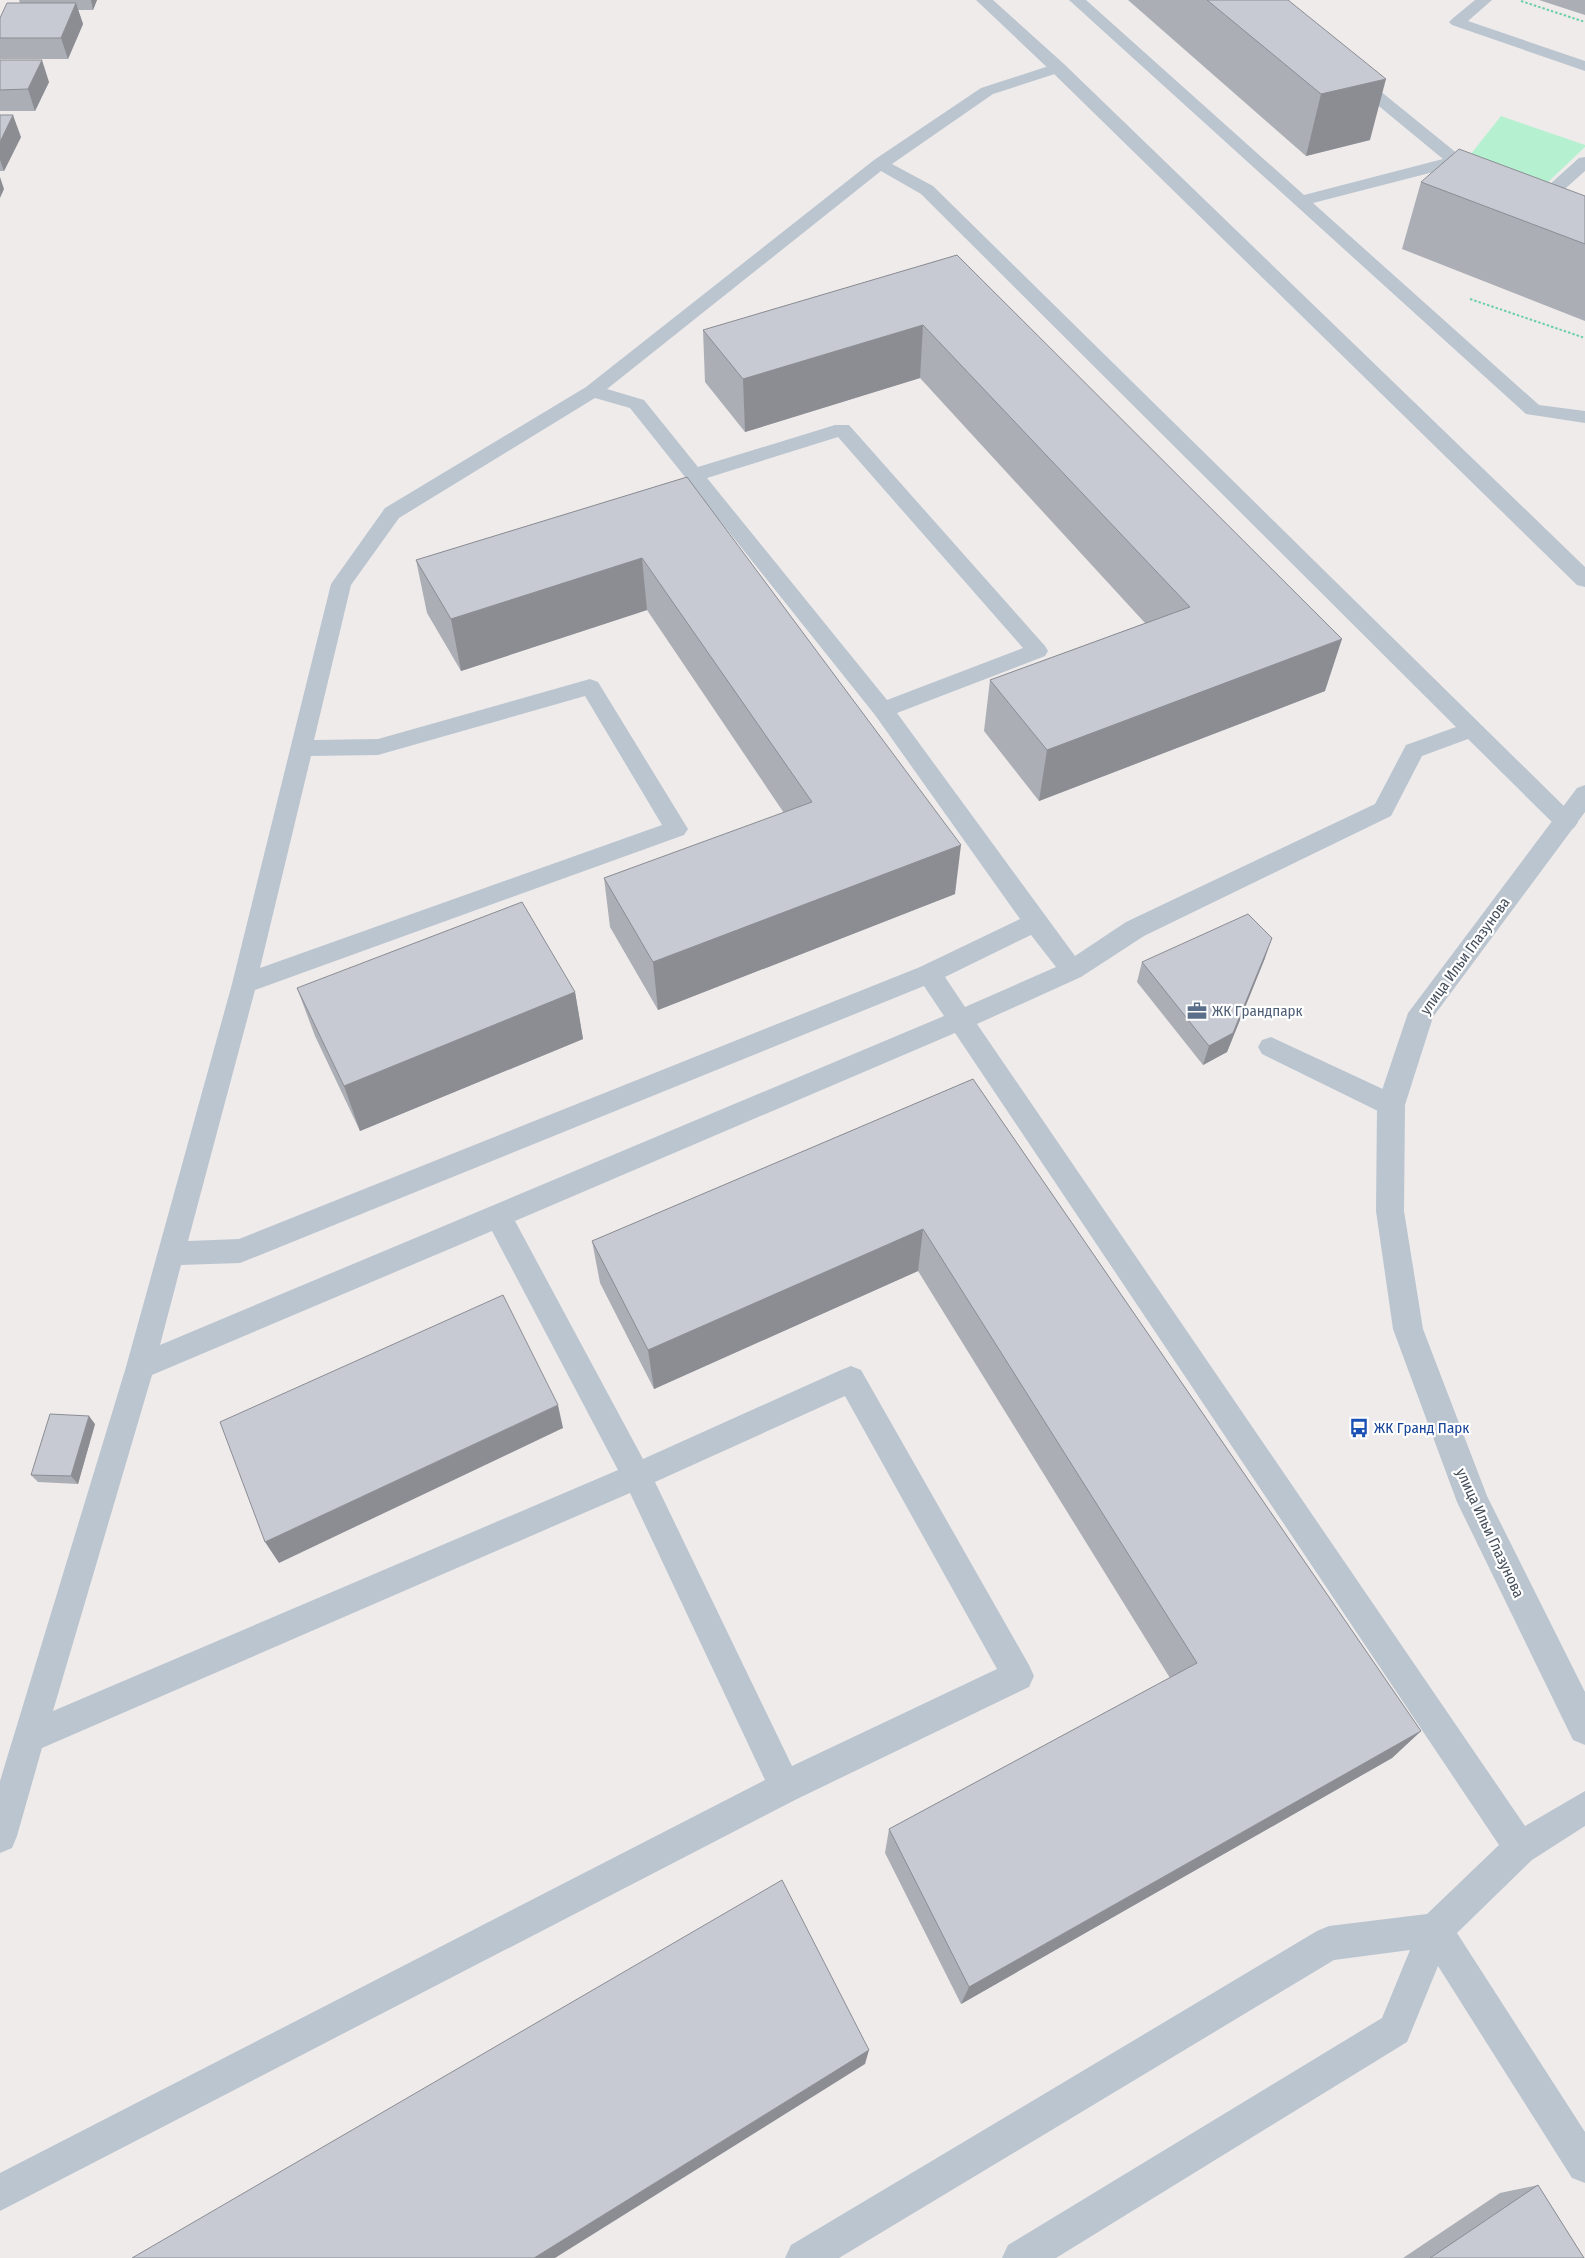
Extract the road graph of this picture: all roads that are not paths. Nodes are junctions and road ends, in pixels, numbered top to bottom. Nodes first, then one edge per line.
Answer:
1 (984, 0) edge
2 (1078, 0) edge
3 (1484, 0) edge
4 (1585, 66) edge
5 (1058, 68) junction
6 (1343, 68) edge
7 (1456, 161) junction
8 (1585, 162) edge
9 (880, 164) junction
10 (1494, 193) edge
11 (1300, 201) junction
12 (1517, 202) edge
13 (592, 391) junction
14 (1585, 418) edge
15 (695, 475) junction
16 (1585, 580) edge
17 (882, 710) junction
18 (1472, 728) junction
19 (301, 748) junction
20 (1585, 794) edge
21 (1566, 822) junction
22 (1035, 922) junction
23 (1072, 970) junction
24 (929, 974) junction
25 (244, 984) junction
26 (959, 1021) junction
27 (1271, 1047) dead end
28 (1391, 1105) junction
29 (498, 1216) junction
30 (171, 1254) junction
31 (140, 1367) junction
32 (637, 1476) junction
33 (1585, 1728) edge
34 (30, 1737) junction
35 (785, 1787) junction
36 (1585, 1807) edge
37 (0, 1836) edge
38 (1520, 1848) junction
39 (1436, 1930) junction
40 (1585, 2165) edge
41 (0, 2193) edge
42 (804, 2258) edge
43 (1021, 2258) edge

1 - 5 street
2 - 11 lane
3 - 4 lane
5 - 9 lane
5 - 16 street
6 - 7 lane
7 - 10 lane
7 - 11 lane
8 - 12 lane
9 - 13 lane
9 - 18 lane
11 - 14 lane
13 - 15 lane
13 - 19 lane
15 - 17 lane
15 - 17 lane
17 - 22 lane
18 - 21 lane
18 - 23 lane
19 - 25 lane
19 - 25 lane
20 - 21 street, улица Ильи Глазунова
21 - 28 street, улица Ильи Глазунова
22 - 23 lane
22 - 24 lane
23 - 26 lane
24 - 26 lane
24 - 30 lane
25 - 30 lane
26 - 29 lane
26 - 38 lane
27 - 28 lane
28 - 33 street, улица Ильи Глазунова
29 - 31 lane
29 - 32 lane
30 - 31 lane
31 - 34 lane
32 - 34 lane
32 - 35 lane
32 - 35 lane
34 - 37 lane
35 - 41 lane
36 - 38 lane
38 - 39 lane
39 - 40 lane
39 - 42 lane
39 - 43 lane

